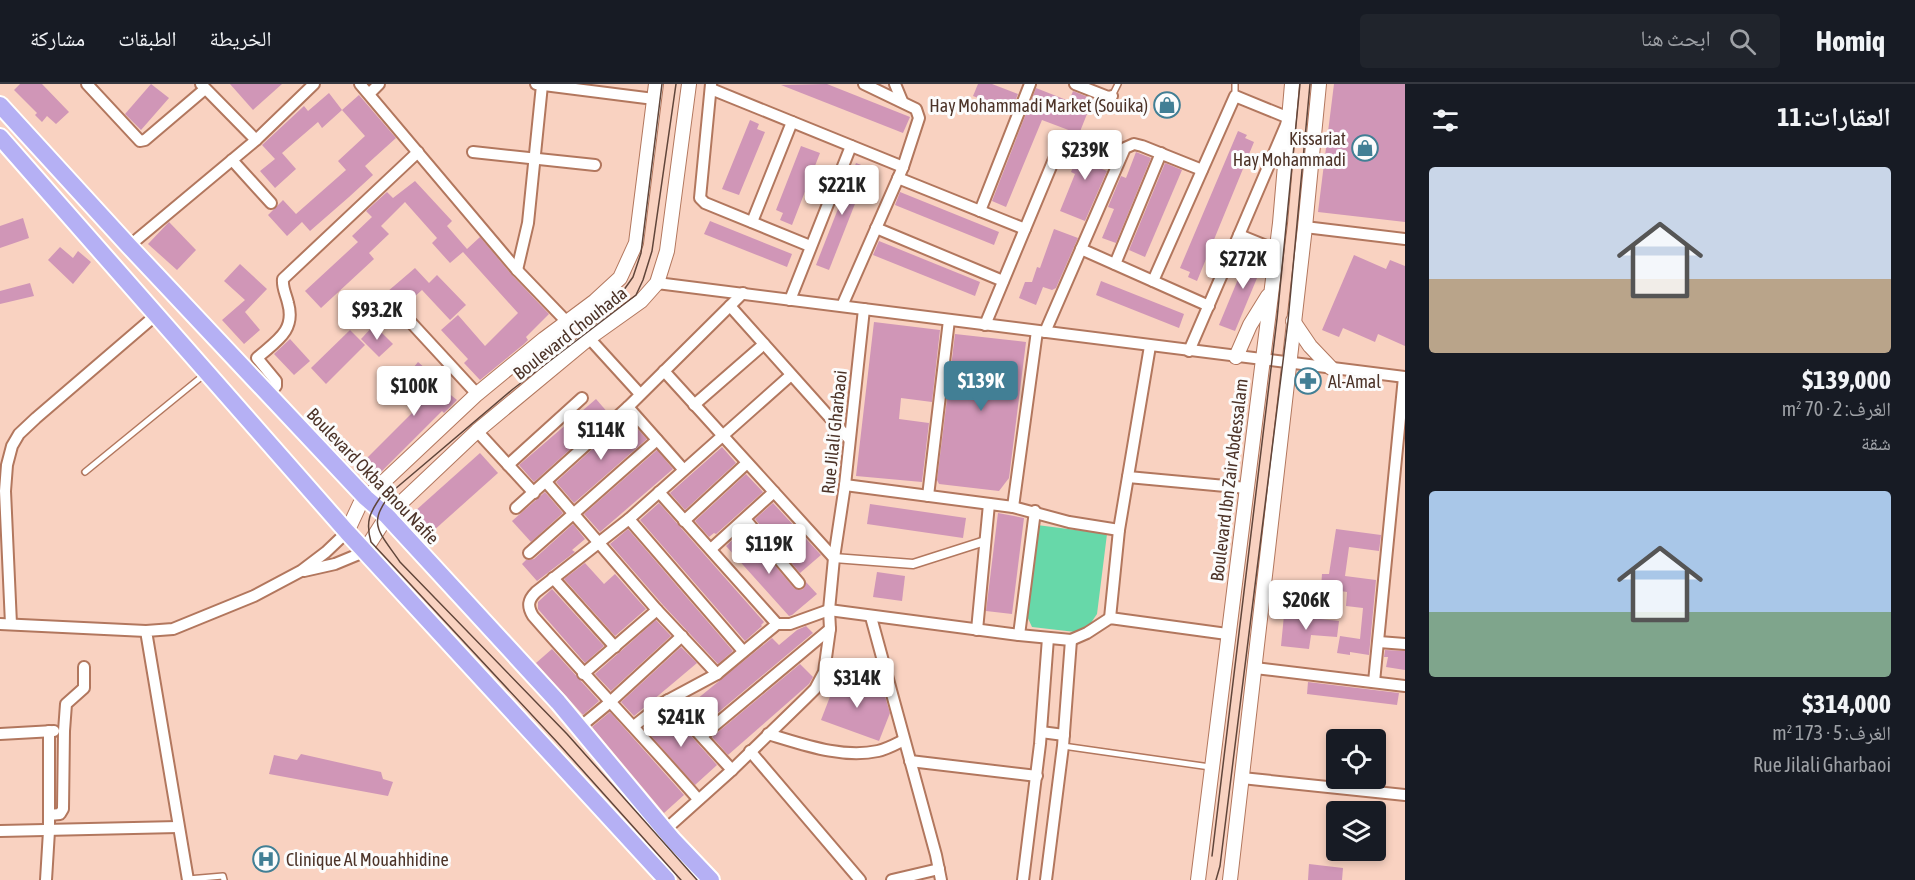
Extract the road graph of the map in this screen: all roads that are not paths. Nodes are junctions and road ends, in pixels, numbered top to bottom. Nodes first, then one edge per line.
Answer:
1 (87, 84) edge
2 (314, 84) edge
3 (360, 84) edge
4 (379, 84) edge
5 (536, 84) edge
6 (656, 84) edge
7 (689, 84) edge
8 (895, 84) edge
9 (1030, 84) edge
10 (1075, 84) edge
11 (1118, 84) edge
12 (1234, 84) edge
13 (1292, 84) edge
14 (1319, 84) edge
15 (543, 85) edge
16 (868, 85) edge
17 (203, 87) edge
18 (711, 87) edge
19 (369, 93) junction
20 (1112, 96) joint
21 (1235, 96) junction
22 (654, 99) junction
23 (902, 101) junction
24 (0, 105) edge
25 (1289, 118) junction
26 (792, 122) junction
27 (0, 137) edge
28 (256, 140) junction
29 (850, 146) junction
30 (418, 152) junction
31 (473, 152) dead end
32 (1057, 152) dead end
33 (1161, 153) junction
34 (534, 158) junction
35 (232, 160) junction
36 (596, 165) dead end
37 (1202, 170) junction
38 (901, 172) junction
39 (271, 203) dead end
40 (980, 211) junction
41 (752, 222) junction
42 (1305, 227) junction
43 (876, 228) junction
44 (1025, 229) junction
45 (1239, 235) junction
46 (1405, 240) edge
47 (129, 246) junction
48 (810, 246) junction
49 (1081, 249) junction
50 (1276, 250) junction
51 (1115, 264) junction
52 (517, 270) junction
53 (1003, 281) junction
54 (1153, 281) junction
55 (657, 283) junction
56 (1270, 291) junction
57 (743, 293) junction
58 (790, 300) junction
59 (730, 306) junction
60 (842, 306) junction
61 (1209, 306) junction
62 (864, 309) junction
63 (156, 315) junction
64 (405, 316) dead end
65 (949, 320) junction
66 (566, 321) junction
67 (1293, 321) junction
68 (985, 325) junction
69 (1041, 332) junction
70 (589, 338) junction
71 (764, 344) junction
72 (1150, 346) junction
73 (1189, 351) junction
74 (1236, 357) junction
75 (1262, 360) junction
76 (1288, 363) junction
77 (251, 364) junction
78 (1331, 368) junction
79 (664, 371) junction
80 (207, 373) junction
81 (791, 375) junction
82 (1404, 377) edge
83 (477, 394) junction
84 (640, 394) junction
85 (582, 398) dead end
86 (694, 405) junction
87 (628, 407) junction
88 (477, 431) junction
89 (723, 436) junction
90 (849, 439) junction
91 (657, 440) junction
92 (747, 463) junction
93 (508, 465) junction
94 (683, 469) junction
95 (85, 472) dead end
96 (1128, 477) junction
97 (546, 482) junction
98 (845, 485) junction
99 (1247, 488) junction
100 (659, 492) junction
101 (774, 492) junction
102 (534, 493) junction
103 (928, 496) junction
104 (366, 498) junction
105 (989, 504) junction
106 (1013, 507) junction
107 (516, 508) dead end
108 (1035, 511) junction
109 (574, 513) junction
110 (387, 516) junction
111 (629, 519) junction
112 (745, 519) junction
113 (684, 521) junction
114 (1119, 530) junction
115 (346, 532) junction
116 (985, 541) junction
117 (599, 542) junction
118 (711, 549) junction
119 (364, 552) junction
120 (528, 553) dead end
121 (834, 558) junction
122 (301, 571) junction
123 (553, 578) junction
124 (799, 583) dead end
125 (657, 610) junction
126 (830, 610) junction
127 (871, 616) junction
128 (1110, 618) junction
129 (6, 624) edge
130 (777, 624) junction
131 (830, 629) junction
132 (977, 630) junction
133 (146, 631) junction
134 (1227, 634) junction
135 (1019, 635) junction
136 (682, 636) junction
137 (1048, 638) junction
138 (1071, 640) junction
139 (1379, 642) junction
140 (1405, 644) edge
141 (615, 647) junction
142 (743, 651) junction
143 (84, 667) dead end
144 (1255, 668) junction
145 (583, 674) junction
146 (717, 674) junction
147 (1374, 682) junction
148 (1405, 686) edge
149 (668, 700) junction
150 (609, 704) junction
151 (634, 726) junction
152 (580, 727) junction
153 (64, 731) junction
154 (49, 732) junction
155 (1041, 732) junction
156 (0, 734) edge
157 (768, 735) junction
158 (702, 736) junction
159 (904, 740) junction
160 (1063, 741) junction
161 (750, 751) junction
162 (910, 761) junction
163 (1212, 767) junction
164 (732, 770) junction
165 (1036, 776) junction
166 (1242, 778) junction
167 (1405, 795) edge
168 (698, 799) junction
169 (49, 815) junction
170 (178, 827) junction
171 (665, 830) junction
172 (0, 831) edge
173 (49, 831) junction
174 (940, 874) edge
175 (46, 880) edge
176 (188, 880) edge
177 (224, 880) edge
178 (667, 880) edge
179 (711, 880) edge
180 (860, 880) edge
181 (892, 880) edge
182 (1023, 880) edge
183 (1046, 880) edge
184 (1198, 880) edge
185 (1230, 880) edge

1 - 17 street
2 - 28 street
3 - 19 street
4 - 19 street
5 - 15 street
6 - 22 street, Boulevard Chouhada
7 - 55 street, Boulevard Chouhada
8 - 23 street
9 - 40 street
10 - 20 street
11 - 20 lane
12 - 21 lane
13 - 25 street, Boulevard Ibn Zair Abdessalam
14 - 42 street
15 - 22 street
15 - 34 street
16 - 23 street
17 - 28 street
18 - 26 street
18 - 41 street
19 - 30 street
21 - 25 street
21 - 37 street
22 - 66 street, Boulevard Chouhada
23 - 38 street
24 - 47 main road, Boulevard Okba Bnou Nafie
25 - 45 street
25 - 50 street, Boulevard Ibn Zair Abdessalam
26 - 29 street
26 - 41 street
27 - 63 main road
28 - 35 street
29 - 38 street
29 - 48 street
30 - 52 street
30 - 77 street
31 - 34 street
32 - 44 street
33 - 37 street
33 - 49 street
33 - 51 street
34 - 36 street
34 - 52 street
35 - 39 street
35 - 47 street
37 - 54 street
38 - 40 street
38 - 43 street
40 - 44 street
41 - 48 street
42 - 46 street
42 - 67 street
43 - 53 street
43 - 60 street
44 - 53 street
45 - 50 street
45 - 61 street
47 - 77 main road, Boulevard Okba Bnou Nafie
48 - 58 street
49 - 51 street
49 - 69 street
50 - 56 street, Boulevard Ibn Zair Abdessalam
51 - 54 street
52 - 66 street
53 - 68 street
54 - 61 street
55 - 57 street
55 - 70 street, Boulevard Chouhada
56 - 74 street
56 - 75 street, Boulevard Ibn Zair Abdessalam
57 - 58 street
57 - 59 street
58 - 60 street
59 - 71 street
59 - 79 street
60 - 62 street
61 - 73 street
62 - 65 street
62 - 90 street, Rue Jilali Gharbaoi
63 - 80 main road
63 - 129 street
64 - 83 street
65 - 68 street
65 - 103 street
66 - 83 street, Boulevard Chouhada
67 - 76 street
67 - 78 street
68 - 69 street
69 - 72 street
69 - 106 street
70 - 84 street
70 - 88 street, Boulevard Chouhada
71 - 81 street
71 - 86 street
72 - 73 street
72 - 96 street
73 - 74 street
74 - 75 street
75 - 76 street
75 - 99 street, Boulevard Ibn Zair Abdessalam
76 - 78 street
76 - 144 street
77 - 104 main road, Boulevard Okba Bnou Nafie
78 - 82 street
79 - 84 street
79 - 86 street
80 - 95 lane
80 - 115 main road
81 - 89 street
81 - 90 street
82 - 139 street
83 - 104 street, Boulevard Chouhada
84 - 87 street
85 - 93 street
86 - 89 street
87 - 91 street
87 - 97 street
88 - 93 street
88 - 110 street, Boulevard Chouhada
89 - 92 street
89 - 94 street
90 - 98 street, Rue Jilali Gharbaoi
91 - 94 street
91 - 109 street
92 - 101 street
92 - 113 street
93 - 102 street
94 - 100 street
96 - 99 street
96 - 114 street
97 - 102 street
97 - 109 street
98 - 103 street
98 - 121 street, Rue Jilali Gharbaoi
99 - 134 street, Boulevard Ibn Zair Abdessalam
100 - 111 street
100 - 113 street
101 - 112 street
101 - 121 street
102 - 107 street
103 - 105 street
104 - 110 main road, Boulevard Okba Bnou Nafie
104 - 115 street, Boulevard Chouhada
105 - 106 street
105 - 116 street
106 - 108 street
108 - 114 street
108 - 135 street
109 - 117 street
109 - 120 street
110 - 119 street, Boulevard Chouhada
110 - 152 main road, Boulevard Okba Bnou Nafie
111 - 117 street
111 - 142 street
112 - 118 street
112 - 124 street
113 - 118 street
114 - 128 street
115 - 119 main road
115 - 122 street
116 - 121 street
116 - 132 street
117 - 123 street
117 - 125 street
118 - 130 street
119 - 122 street
119 - 178 main road
121 - 126 street, Rue Jilali Gharbaoi
122 - 133 street
123 - 141 street
123 - 145 street
125 - 136 street
125 - 141 street
126 - 127 street
126 - 130 street
126 - 131 street, Rue Jilali Gharbaoi
127 - 132 street
127 - 159 street
128 - 134 street
128 - 138 street
129 - 133 street
130 - 142 street
131 - 157 street, Rue Jilali Gharbaoi
131 - 158 street
132 - 135 street
133 - 170 street
134 - 163 street, Boulevard Ibn Zair Abdessalam
135 - 137 street
136 - 146 street
136 - 150 street
137 - 138 street
137 - 155 street
138 - 160 street
139 - 140 street
139 - 147 street
141 - 145 street
142 - 146 street
143 - 153 street
144 - 147 street
144 - 166 street
145 - 150 street
146 - 149 street
147 - 148 street
149 - 151 street
149 - 158 street
150 - 151 street
150 - 152 street
151 - 168 street
152 - 171 main road, Boulevard Okba Bnou Nafie
153 - 154 street
153 - 169 street
154 - 156 street
154 - 169 street
155 - 160 street
155 - 165 street
157 - 159 street
157 - 161 street, Rue Jilali Gharbaoi
158 - 164 street
159 - 162 street
160 - 163 lane
160 - 183 street
161 - 164 street, Rue Jilali Gharbaoi
161 - 180 street
162 - 165 street
162 - 174 street
163 - 184 street, Boulevard Ibn Zair Abdessalam
164 - 168 street, Rue Jilali Gharbaoi
165 - 182 street
166 - 167 street
166 - 185 street
168 - 171 street, Rue Jilali Gharbaoi
169 - 173 street
170 - 173 street
170 - 176 street
171 - 179 main road, Boulevard Okba Bnou Nafie
172 - 173 street
173 - 175 street
174 - 181 street
176 - 177 lane

